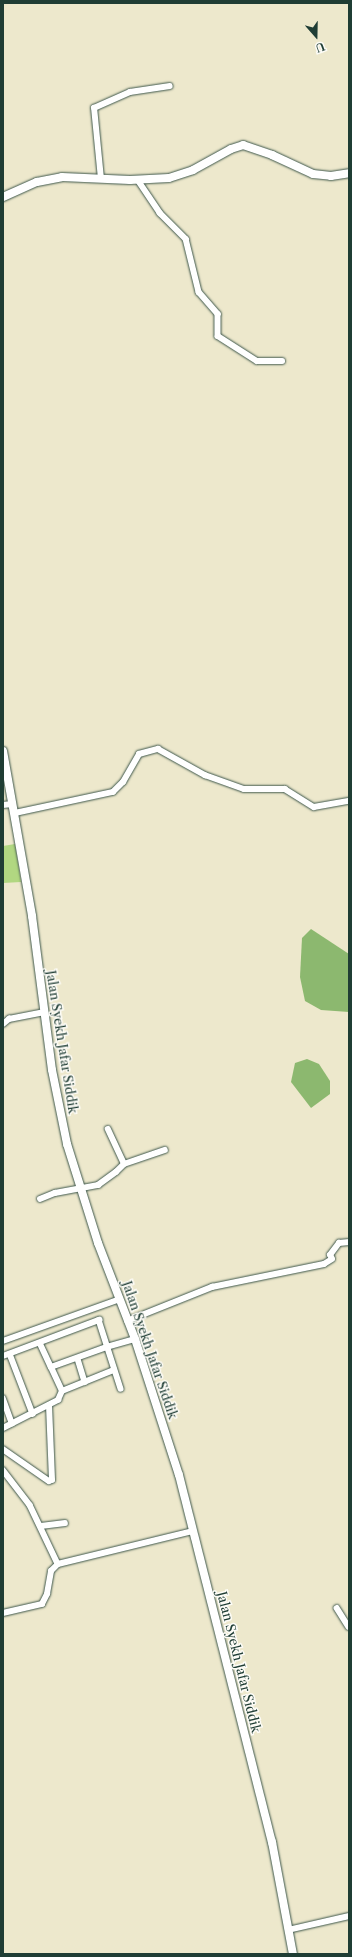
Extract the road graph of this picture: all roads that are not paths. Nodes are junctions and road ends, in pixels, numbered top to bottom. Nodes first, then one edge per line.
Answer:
1 (170, 86) dead end
2 (349, 173) edge
3 (101, 179) junction
4 (138, 180) junction
5 (3, 197) edge
6 (282, 361) dead end
7 (3, 751) edge
8 (5, 771) edge
9 (349, 801) edge
10 (12, 804) junction
11 (3, 805) edge
12 (15, 814) junction
13 (44, 1012) junction
14 (3, 1024) edge
15 (108, 1130) dead end
16 (165, 1150) dead end
17 (124, 1164) junction
18 (80, 1190) junction
19 (40, 1199) dead end
20 (349, 1242) edge
21 (120, 1299) junction
22 (127, 1320) junction
23 (135, 1340) junction
24 (3, 1341) edge
25 (40, 1343) junction
26 (107, 1346) junction
27 (10, 1354) junction
28 (3, 1356) edge
29 (78, 1359) junction
30 (51, 1367) junction
31 (114, 1370) junction
32 (85, 1382) junction
33 (121, 1388) dead end
34 (62, 1392) junction
35 (3, 1398) edge
36 (49, 1406) junction
37 (33, 1414) junction
38 (12, 1423) junction
39 (3, 1428) edge
40 (3, 1449) edge
41 (3, 1470) edge
42 (65, 1523) dead end
43 (41, 1526) junction
44 (193, 1531) junction
45 (58, 1564) junction
46 (337, 1608) dead end
47 (3, 1613) edge
48 (349, 1627) edge
49 (349, 1916) edge
50 (288, 1930) junction
51 (293, 1954) edge

1 - 3 street
2 - 4 main road
3 - 4 main road
3 - 5 main road
4 - 6 street
7 - 8 main road, Jalan Syekh Jafar Siddik
8 - 10 main road, Jalan Syekh Jafar Siddik
9 - 12 street
10 - 11 street
10 - 12 main road, Jalan Syekh Jafar Siddik
12 - 13 main road, Jalan Syekh Jafar Siddik
13 - 14 street
13 - 18 main road, Jalan Syekh Jafar Siddik
15 - 17 street
16 - 17 street
17 - 18 street
18 - 19 street
18 - 21 main road, Jalan Syekh Jafar Siddik
20 - 22 street
21 - 22 main road, Jalan Syekh Jafar Siddik
21 - 24 street
22 - 23 main road, Jalan Syekh Jafar Siddik
23 - 26 street
23 - 44 main road, Jalan Syekh Jafar Siddik
25 - 26 street
25 - 27 street
25 - 30 street
26 - 29 street
26 - 31 street
27 - 28 street
27 - 37 street
29 - 30 street
29 - 32 street
30 - 34 street
31 - 32 street
31 - 33 street
32 - 34 street
34 - 36 street
35 - 38 street
36 - 37 street
36 - 40 street
37 - 38 street
38 - 39 street
41 - 43 street
42 - 43 street
43 - 45 street
44 - 45 street
44 - 50 main road, Jalan Syekh Jafar Siddik
45 - 47 street
46 - 48 street
49 - 50 street
50 - 51 main road, Jalan Syekh Jafar Siddik

